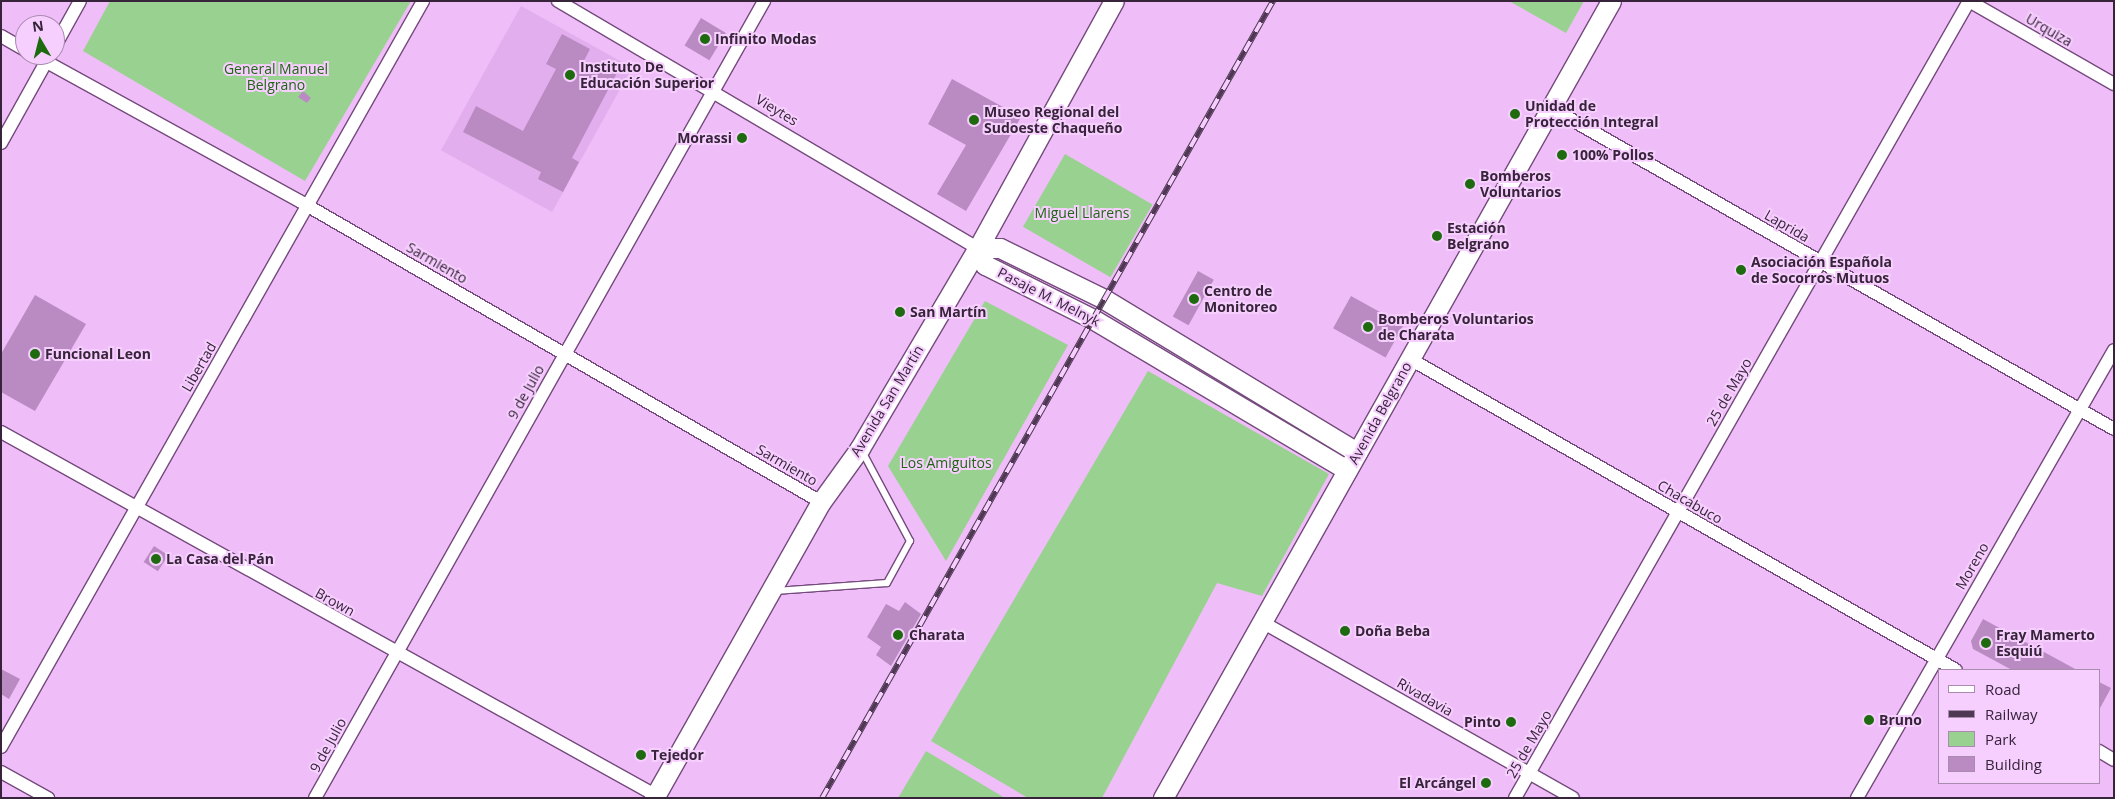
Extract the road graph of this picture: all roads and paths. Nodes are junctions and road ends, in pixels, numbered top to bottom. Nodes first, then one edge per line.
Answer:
1 (80, 1) edge
2 (423, 1) edge
3 (558, 1) edge
4 (764, 1) edge
5 (1114, 1) edge
6 (1611, 1) edge
7 (1969, 1) edge
8 (65, 28) edge
9 (1, 36) edge
10 (15, 44) edge
11 (45, 65) edge
12 (59, 65) edge
13 (2114, 84) edge
14 (714, 90) junction
15 (1551, 108) junction
16 (1, 143) edge
17 (308, 206) junction
18 (978, 248) junction
19 (1821, 262) junction
20 (2114, 350) edge
21 (565, 354) junction
22 (1410, 359) junction
23 (2080, 410) junction
24 (2114, 429) edge
25 (1, 432) edge
26 (860, 448) junction
27 (1357, 452) junction
28 (1347, 470) junction
29 (821, 502) junction
30 (136, 508) junction
31 (1678, 512) junction
32 (772, 591) junction
33 (1262, 622) junction
34 (396, 654) junction
35 (1937, 659) junction
36 (1954, 669) edge
37 (1, 747) edge
38 (2100, 752) edge
39 (2114, 760) edge
40 (1, 772) edge
41 (1529, 773) junction
42 (654, 797) edge
43 (48, 798) edge
44 (315, 798) edge
45 (1163, 798) edge
46 (1515, 798) edge
47 (1573, 798) edge
48 (1857, 798) edge

1 - 8 street
2 - 17 street, Libertad
3 - 14 street, Vieytes
4 - 14 street, 9 de Julio
5 - 18 main road, Avenida San Martín
6 - 15 main road, Avenida Belgrano
7 - 13 street, Urquiza
7 - 19 street, 25 de Mayo
9 - 10 street
11 - 16 street
12 - 17 street, Sarmiento
14 - 18 street, Vieytes
14 - 21 street, 9 de Julio
15 - 19 street, Laprida
15 - 22 main road, Avenida Belgrano
17 - 21 street, Sarmiento
17 - 30 street, Libertad
18 - 26 main road, Avenida San Martín
18 - 27 main road, Pasaje M. Melnyk
18 - 28 main road, Pasaje M. Melnyk
19 - 23 street, Laprida
19 - 31 street, 25 de Mayo
20 - 23 street, Moreno
21 - 29 street, Sarmiento
21 - 34 street, 9 de Julio
22 - 27 main road, Avenida Belgrano
22 - 31 street, Chacabuco
23 - 24 street, Laprida
23 - 35 street, Moreno
25 - 30 street, Brown
26 - 29 main road, Avenida San Martín
26 - 32 lane
27 - 28 main road, Avenida Belgrano
28 - 33 main road, Avenida Belgrano
29 - 32 main road, Avenida San Martín
30 - 34 street, Brown
30 - 37 street, Libertad
31 - 35 street, Chacabuco
31 - 41 street, 25 de Mayo
32 - 42 main road, Avenida San Martín
33 - 41 street, Rivadavia
33 - 45 main road, Avenida Belgrano
34 - 42 street, Brown
34 - 44 street, 9 de Julio
35 - 36 street, Chacabuco
35 - 48 street, Moreno
38 - 39 street
40 - 43 street
41 - 46 street, 25 de Mayo
41 - 47 street, Rivadavia

